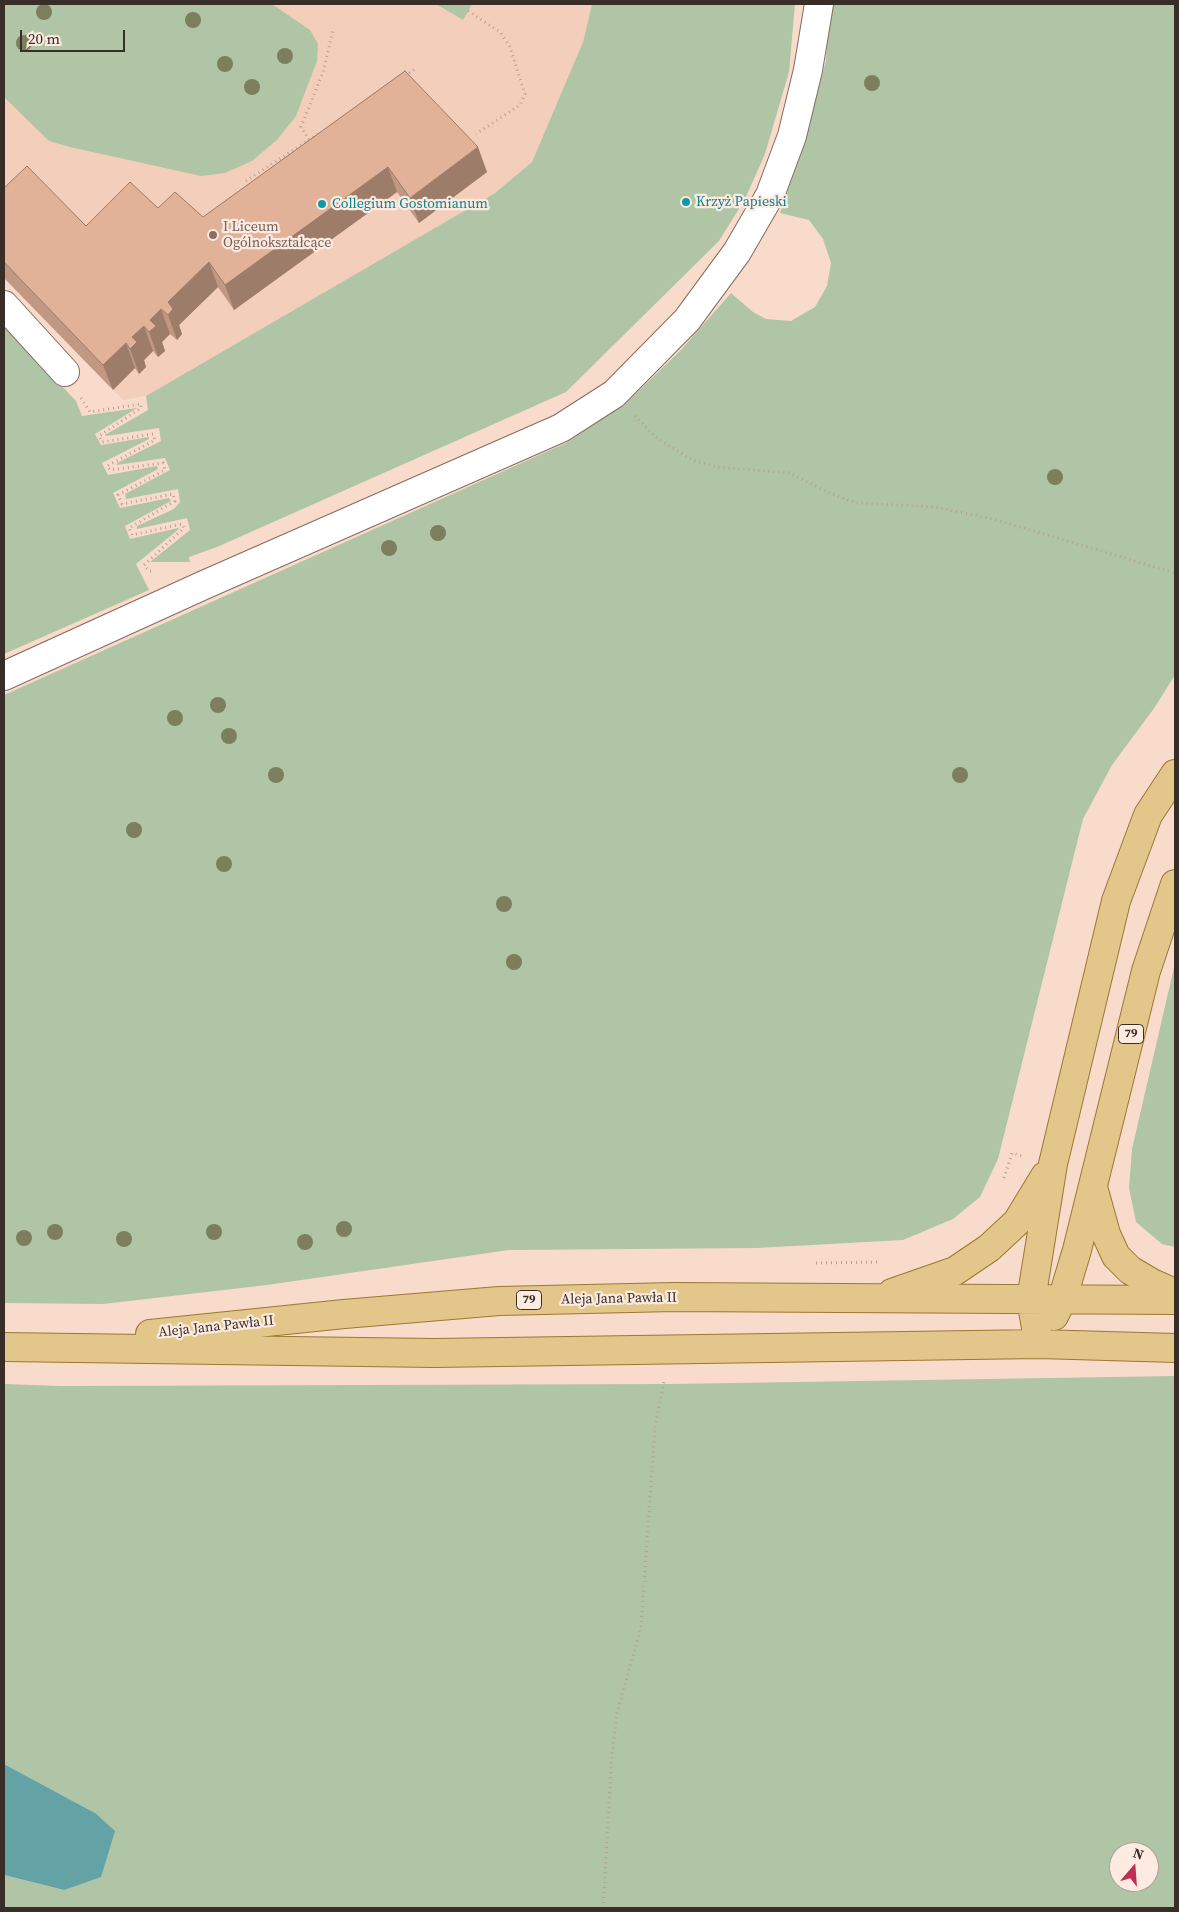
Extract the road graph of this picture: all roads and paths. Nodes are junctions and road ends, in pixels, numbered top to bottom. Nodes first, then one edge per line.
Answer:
1 (819, 4) edge
2 (468, 11) dead end
3 (333, 31) dead end
4 (415, 70) dead end
5 (398, 80) edge
6 (325, 129) edge
7 (476, 134) dead end
8 (309, 140) junction
9 (246, 182) dead end
10 (4, 305) edge
11 (65, 372) dead end
12 (614, 394) junction
13 (90, 412) dead end
14 (158, 570) dead end
15 (1175, 573) edge
16 (4, 676) edge
17 (1175, 774) edge
18 (1175, 884) edge
19 (1053, 1164) junction
20 (1093, 1186) junction
21 (1175, 1293) edge
22 (875, 1299) junction
23 (1031, 1300) junction
24 (1062, 1300) junction
25 (1175, 1300) edge
26 (1039, 1344) junction
27 (17, 1347) edge
28 (1175, 1348) edge
29 (671, 1350) junction
30 (603, 1908) edge

1 - 12 street
2 - 7 path
3 - 8 path
4 - 5 path
6 - 8 path
8 - 9 path
10 - 11 street
12 - 15 path
12 - 16 street
13 - 14 path
17 - 19 main road
18 - 20 main road, 79
19 - 22 main road
19 - 23 main road
20 - 21 main road
20 - 24 main road, 79
22 - 23 main road, Aleja Jana Pawła II / 79
22 - 27 main road, Aleja Jana Pawła II / 79
23 - 24 main road, Aleja Jana Pawła II / 79
23 - 26 main road
24 - 25 main road, 79
24 - 26 main road
26 - 28 main road, Aleja Jana Pawła II
26 - 29 main road, Aleja Jana Pawła II / 79
27 - 29 main road, Aleja Jana Pawła II / 79
29 - 30 path

